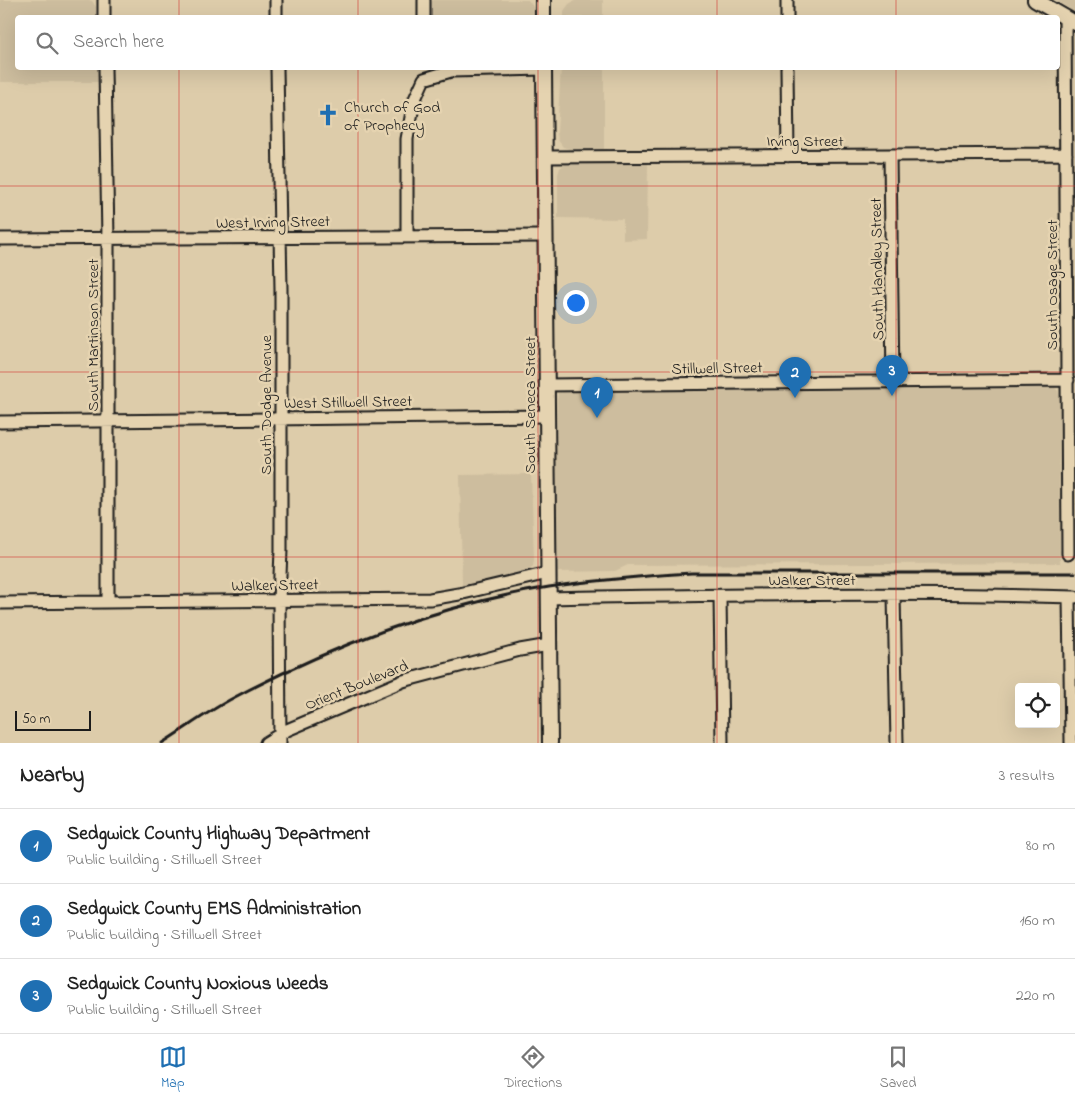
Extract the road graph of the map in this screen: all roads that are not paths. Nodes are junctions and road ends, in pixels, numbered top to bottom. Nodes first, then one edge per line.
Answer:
1 (104, 0) edge
2 (276, 0) edge
3 (424, 0) edge
4 (543, 0) edge
5 (787, 0) edge
6 (1035, 0) edge
7 (104, 15) edge
8 (276, 15) edge
9 (424, 15) edge
10 (543, 15) edge
11 (787, 15) edge
12 (1070, 20) edge
13 (105, 70) edge
14 (277, 70) edge
15 (482, 70) edge
16 (544, 70) edge
17 (787, 70) edge
18 (424, 73) edge
19 (1066, 154) junction
20 (788, 156) junction
21 (890, 156) junction
22 (545, 157) junction
23 (407, 236) junction
24 (545, 236) junction
25 (280, 237) junction
26 (0, 239) edge
27 (108, 239) junction
28 (1068, 380) junction
29 (893, 381) junction
30 (546, 384) junction
31 (547, 416) junction
32 (281, 418) junction
33 (108, 420) junction
34 (0, 422) edge
35 (1068, 554) dead end
36 (548, 573) junction
37 (894, 595) junction
38 (720, 596) junction
39 (1072, 597) edge
40 (548, 598) junction
41 (279, 600) junction
42 (108, 602) junction
43 (0, 603) edge
44 (548, 645) junction
45 (280, 739) edge
46 (266, 743) edge
47 (550, 743) edge
48 (722, 743) edge
49 (897, 743) edge
50 (1071, 743) edge

1 - 7 street
2 - 8 street
3 - 9 street
4 - 10 street
5 - 11 street
6 - 12 street
12 - 19 street, South Osage Street
13 - 27 street, South Martinson Street
14 - 25 street, South Dodge Avenue
15 - 18 street
16 - 22 street, South Seneca Street
17 - 20 street
18 - 23 street
19 - 21 street, Irving Street
19 - 28 street, South Osage Street
20 - 21 street, Irving Street
20 - 22 street, Irving Street
21 - 29 street, South Handley Street
22 - 24 street, South Seneca Street
23 - 24 street, West Irving Street
23 - 25 street, West Irving Street
24 - 30 street, South Seneca Street
25 - 27 street, West Irving Street
25 - 32 street, South Dodge Avenue
26 - 27 street, West Irving Street
27 - 33 street, South Martinson Street
28 - 29 street, Stillwell Street
28 - 35 street, South Osage Street
29 - 30 street, Stillwell Street
30 - 31 street, South Seneca Street
31 - 32 street, West Stillwell Street
31 - 36 street, South Seneca Street
32 - 33 street, West Stillwell Street
32 - 41 street, South Dodge Avenue
33 - 34 street, West Stillwell Street
33 - 42 street, South Martinson Street
36 - 40 street, South Seneca Street
36 - 41 street, Walker Street
37 - 38 street, Walker Street
37 - 39 street, Walker Street
37 - 49 street
38 - 40 street, Walker Street
38 - 48 street
39 - 50 street
40 - 44 street, South Seneca Street
41 - 42 street, Walker Street
41 - 45 street, South Dodge Avenue
42 - 43 street, Walker Street
44 - 45 street, Orient Boulevard
44 - 47 street, South Seneca Street
45 - 46 street, Orient Boulevard

